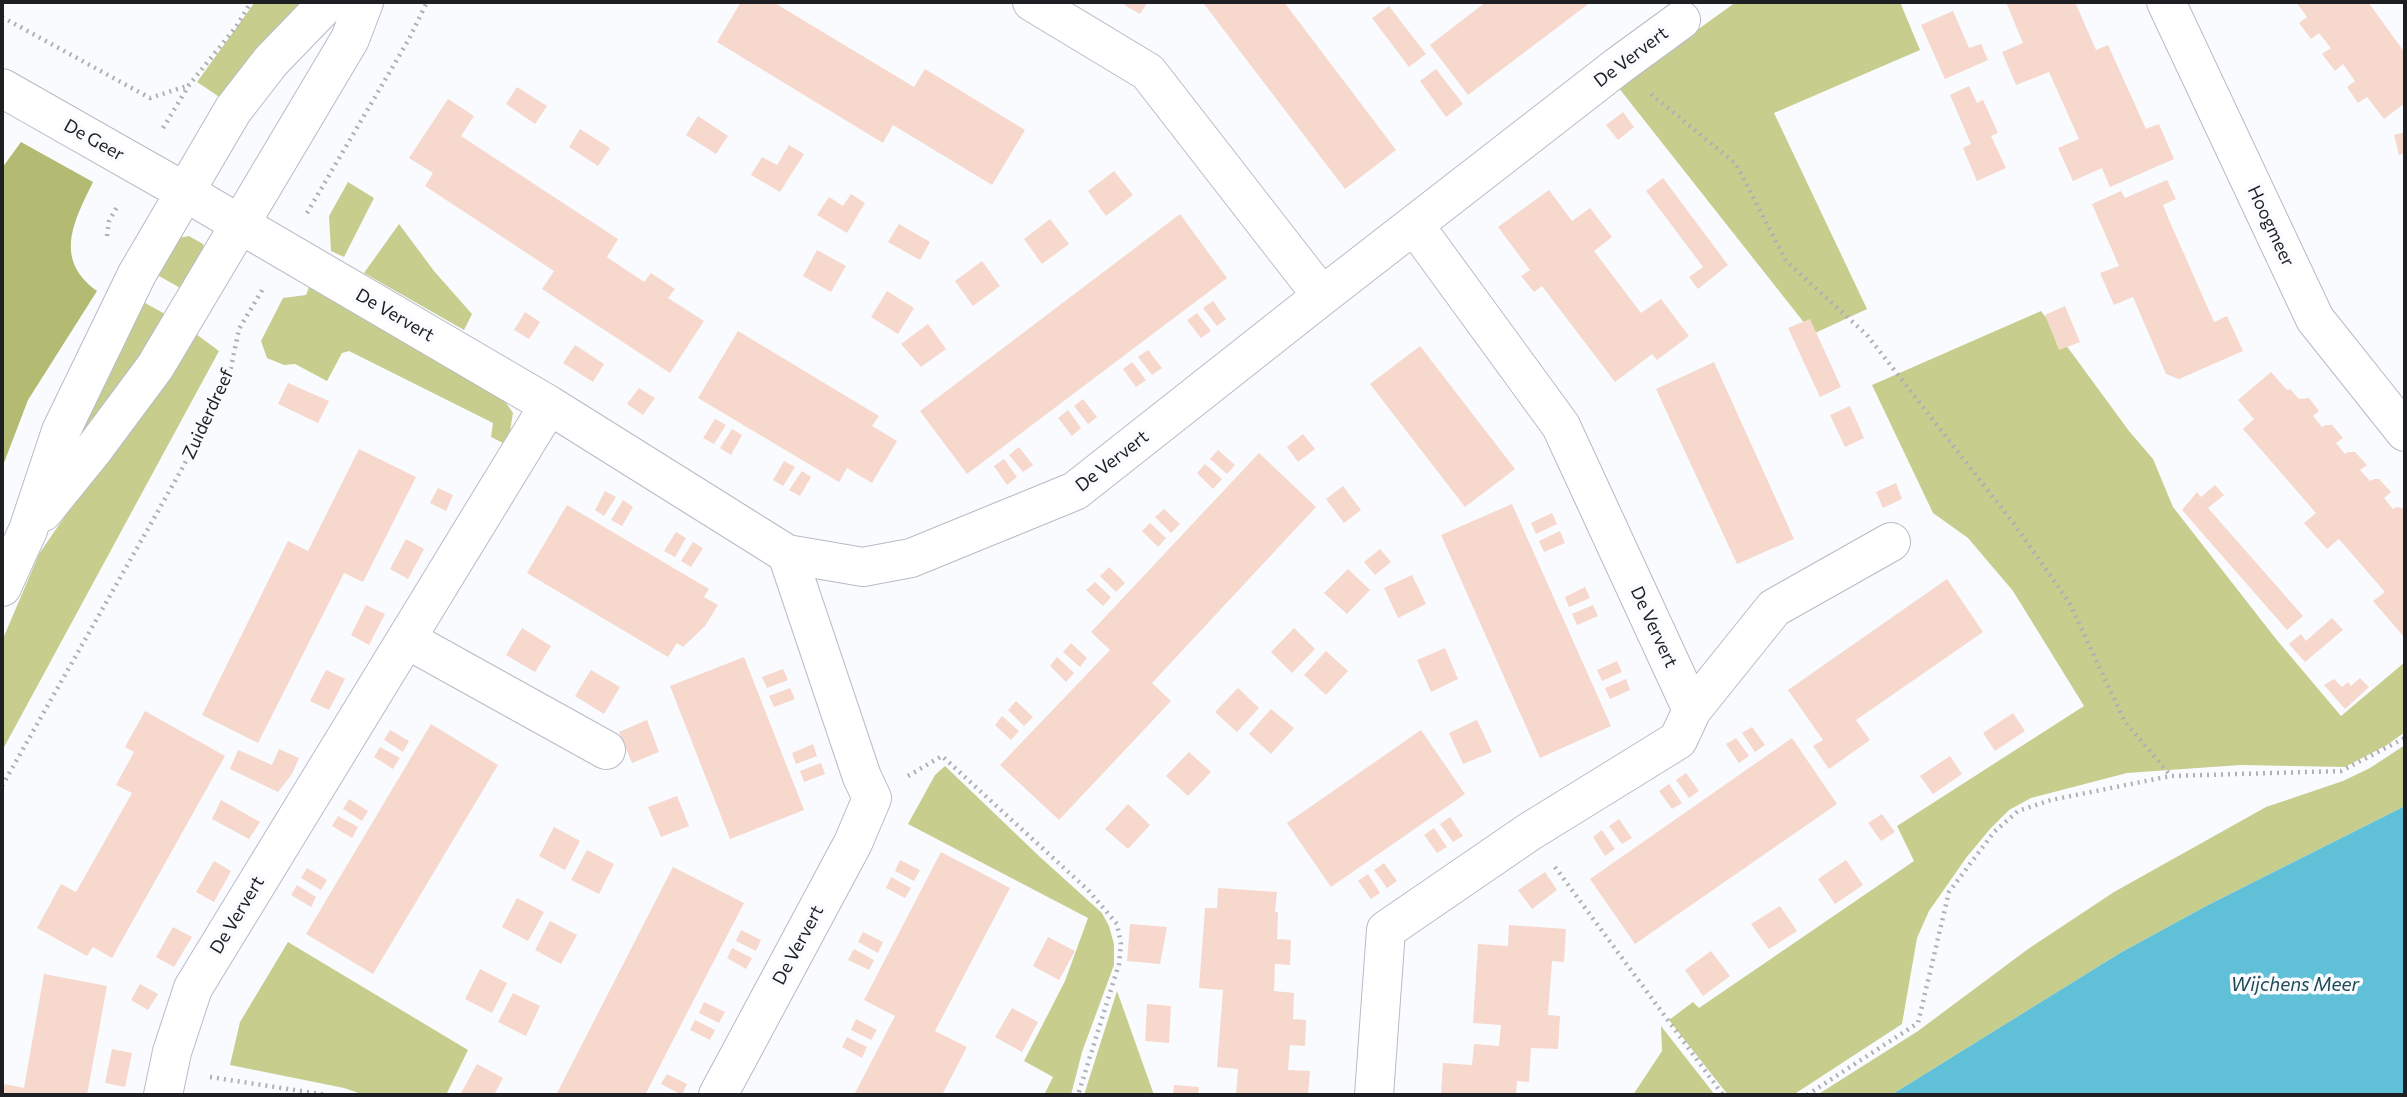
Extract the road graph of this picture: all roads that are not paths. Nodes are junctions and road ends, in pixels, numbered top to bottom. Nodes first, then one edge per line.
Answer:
1 (328, 2) edge
2 (364, 2) edge
3 (1032, 2) edge
4 (2166, 2) edge
5 (1681, 20) dead end
6 (2, 88) edge
7 (186, 192) junction
8 (241, 224) junction
9 (1415, 226) junction
10 (1322, 296) junction
11 (548, 405) junction
12 (2405, 432) edge
13 (28, 530) junction
14 (1891, 542) dead end
15 (787, 554) junction
16 (2, 587) edge
17 (406, 639) junction
18 (1692, 710) junction
19 (606, 750) dead end
20 (166, 1083) edge
21 (718, 1095) edge
22 (1374, 1095) edge

1 - 7 street
2 - 8 street
3 - 10 street
4 - 12 street, Hoogmeer
5 - 9 street, De Ververt
6 - 7 street, De Geer
7 - 8 street, De Geer
7 - 13 street
8 - 11 street, De Ververt
8 - 13 street
9 - 10 street, De Ververt
9 - 18 street, De Ververt
10 - 15 street, De Ververt
11 - 15 street, De Ververt
11 - 17 street, De Ververt
13 - 16 street
14 - 18 street
15 - 21 street, De Ververt
17 - 19 street
17 - 20 street, De Ververt
18 - 22 street

